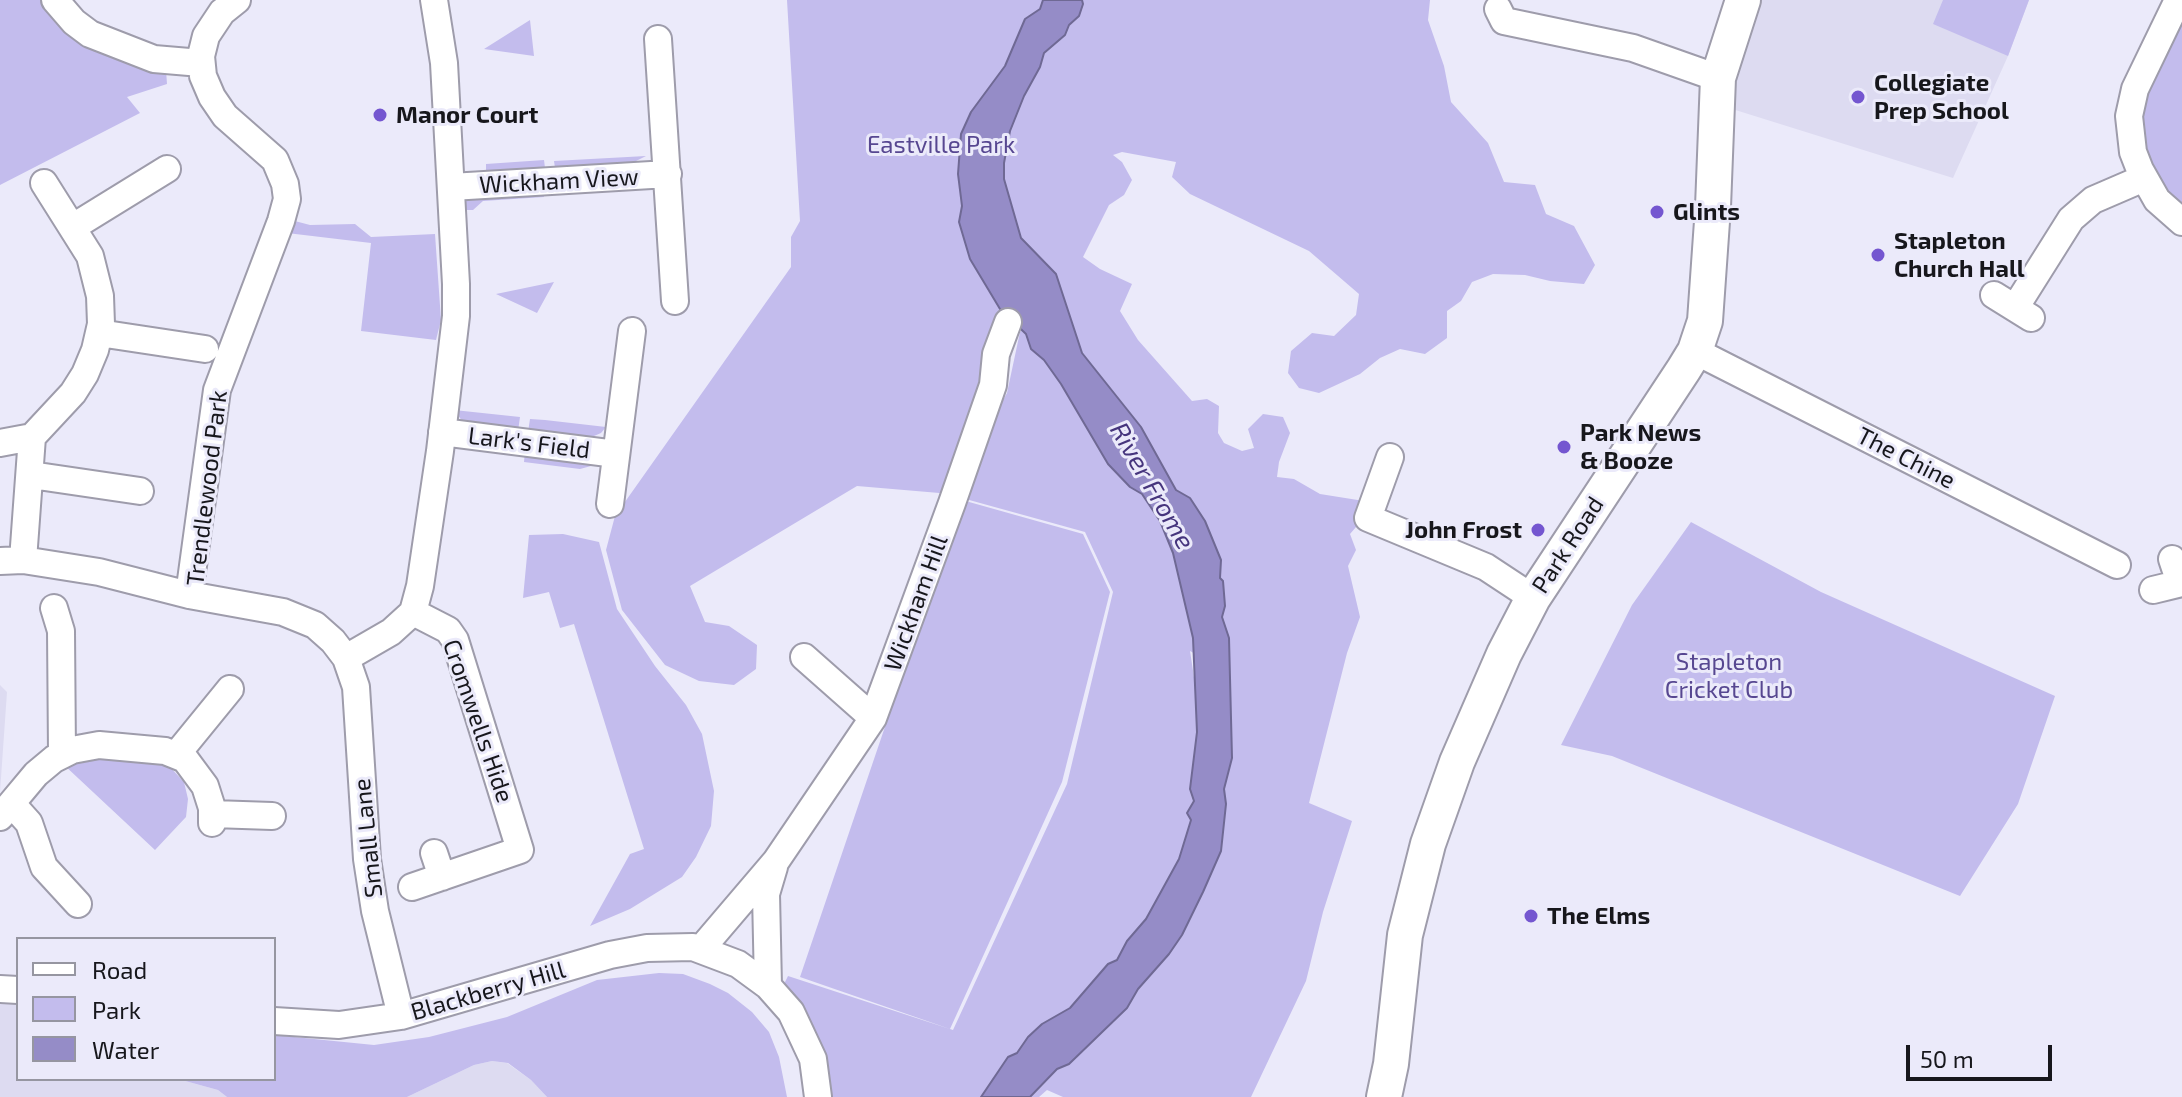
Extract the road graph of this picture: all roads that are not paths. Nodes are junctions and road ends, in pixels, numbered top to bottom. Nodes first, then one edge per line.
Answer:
1 (55, 0) edge
2 (237, 0) edge
3 (434, 0) edge
4 (1743, 0) edge
5 (2178, 0) edge
6 (1498, 9) dead end
7 (658, 39) dead end
8 (201, 63) junction
9 (1718, 78) junction
10 (167, 169) dead end
11 (668, 174) junction
12 (2144, 178) junction
13 (44, 183) dead end
14 (451, 187) junction
15 (2182, 222) edge
16 (73, 227) junction
17 (675, 301) dead end
18 (2013, 307) dead end
19 (1008, 322) dead end
20 (632, 331) dead end
21 (99, 333) junction
22 (205, 349) dead end
23 (1695, 351) junction
24 (442, 432) junction
25 (32, 437) junction
26 (0, 443) edge
27 (616, 454) junction
28 (1390, 457) dead end
29 (31, 475) junction
30 (140, 491) dead end
31 (610, 504) dead end
32 (12, 560) edge
33 (2117, 565) dead end
34 (2178, 575) edge
35 (2153, 590) dead end
36 (189, 595) junction
37 (1533, 598) junction
38 (54, 608) dead end
39 (413, 612) junction
40 (804, 657) dead end
41 (346, 658) junction
42 (230, 689) dead end
43 (873, 718) junction
44 (62, 754) junction
45 (177, 754) junction
46 (6, 810) edge
47 (272, 816) dead end
48 (776, 861) junction
49 (412, 887) dead end
50 (78, 904) dead end
51 (701, 949) junction
52 (768, 986) junction
53 (401, 1016) junction
54 (276, 1021) edge
55 (818, 1097) edge
56 (1384, 1097) edge

1 - 8 street
2 - 8 street
3 - 14 street
4 - 9 main road, Park Road
5 - 12 street
6 - 9 street
7 - 11 street, Wickham View
8 - 36 street, Trendlewood Park
9 - 23 main road, Park Road
10 - 16 street
11 - 14 street, Wickham View
11 - 17 street, Wickham View
12 - 15 street
12 - 18 street
13 - 16 street
14 - 24 street
16 - 21 street
19 - 43 street, Wickham Hill
20 - 27 street, Lark's Field
21 - 22 street
21 - 25 street
23 - 33 street, The Chine
23 - 37 main road, Park Road
24 - 27 street, Lark's Field
24 - 39 street
25 - 26 street
25 - 29 street
27 - 31 street, Lark's Field
28 - 37 street
29 - 30 street
29 - 32 street
32 - 36 street
34 - 35 street
36 - 41 street, Trendlewood Park
37 - 56 main road, Park Road
38 - 44 street
39 - 41 street
39 - 49 street, Cromwells Hide
40 - 43 street
41 - 53 street, Small Lane
42 - 45 street
43 - 48 street, Wickham Hill
44 - 45 street
44 - 46 street
45 - 47 street
46 - 50 street
48 - 51 street, Wickham Hill
48 - 52 street, Wickham Hill
51 - 52 street
51 - 53 street, Blackberry Hill
52 - 55 street
53 - 54 street, Blackberry Hill

